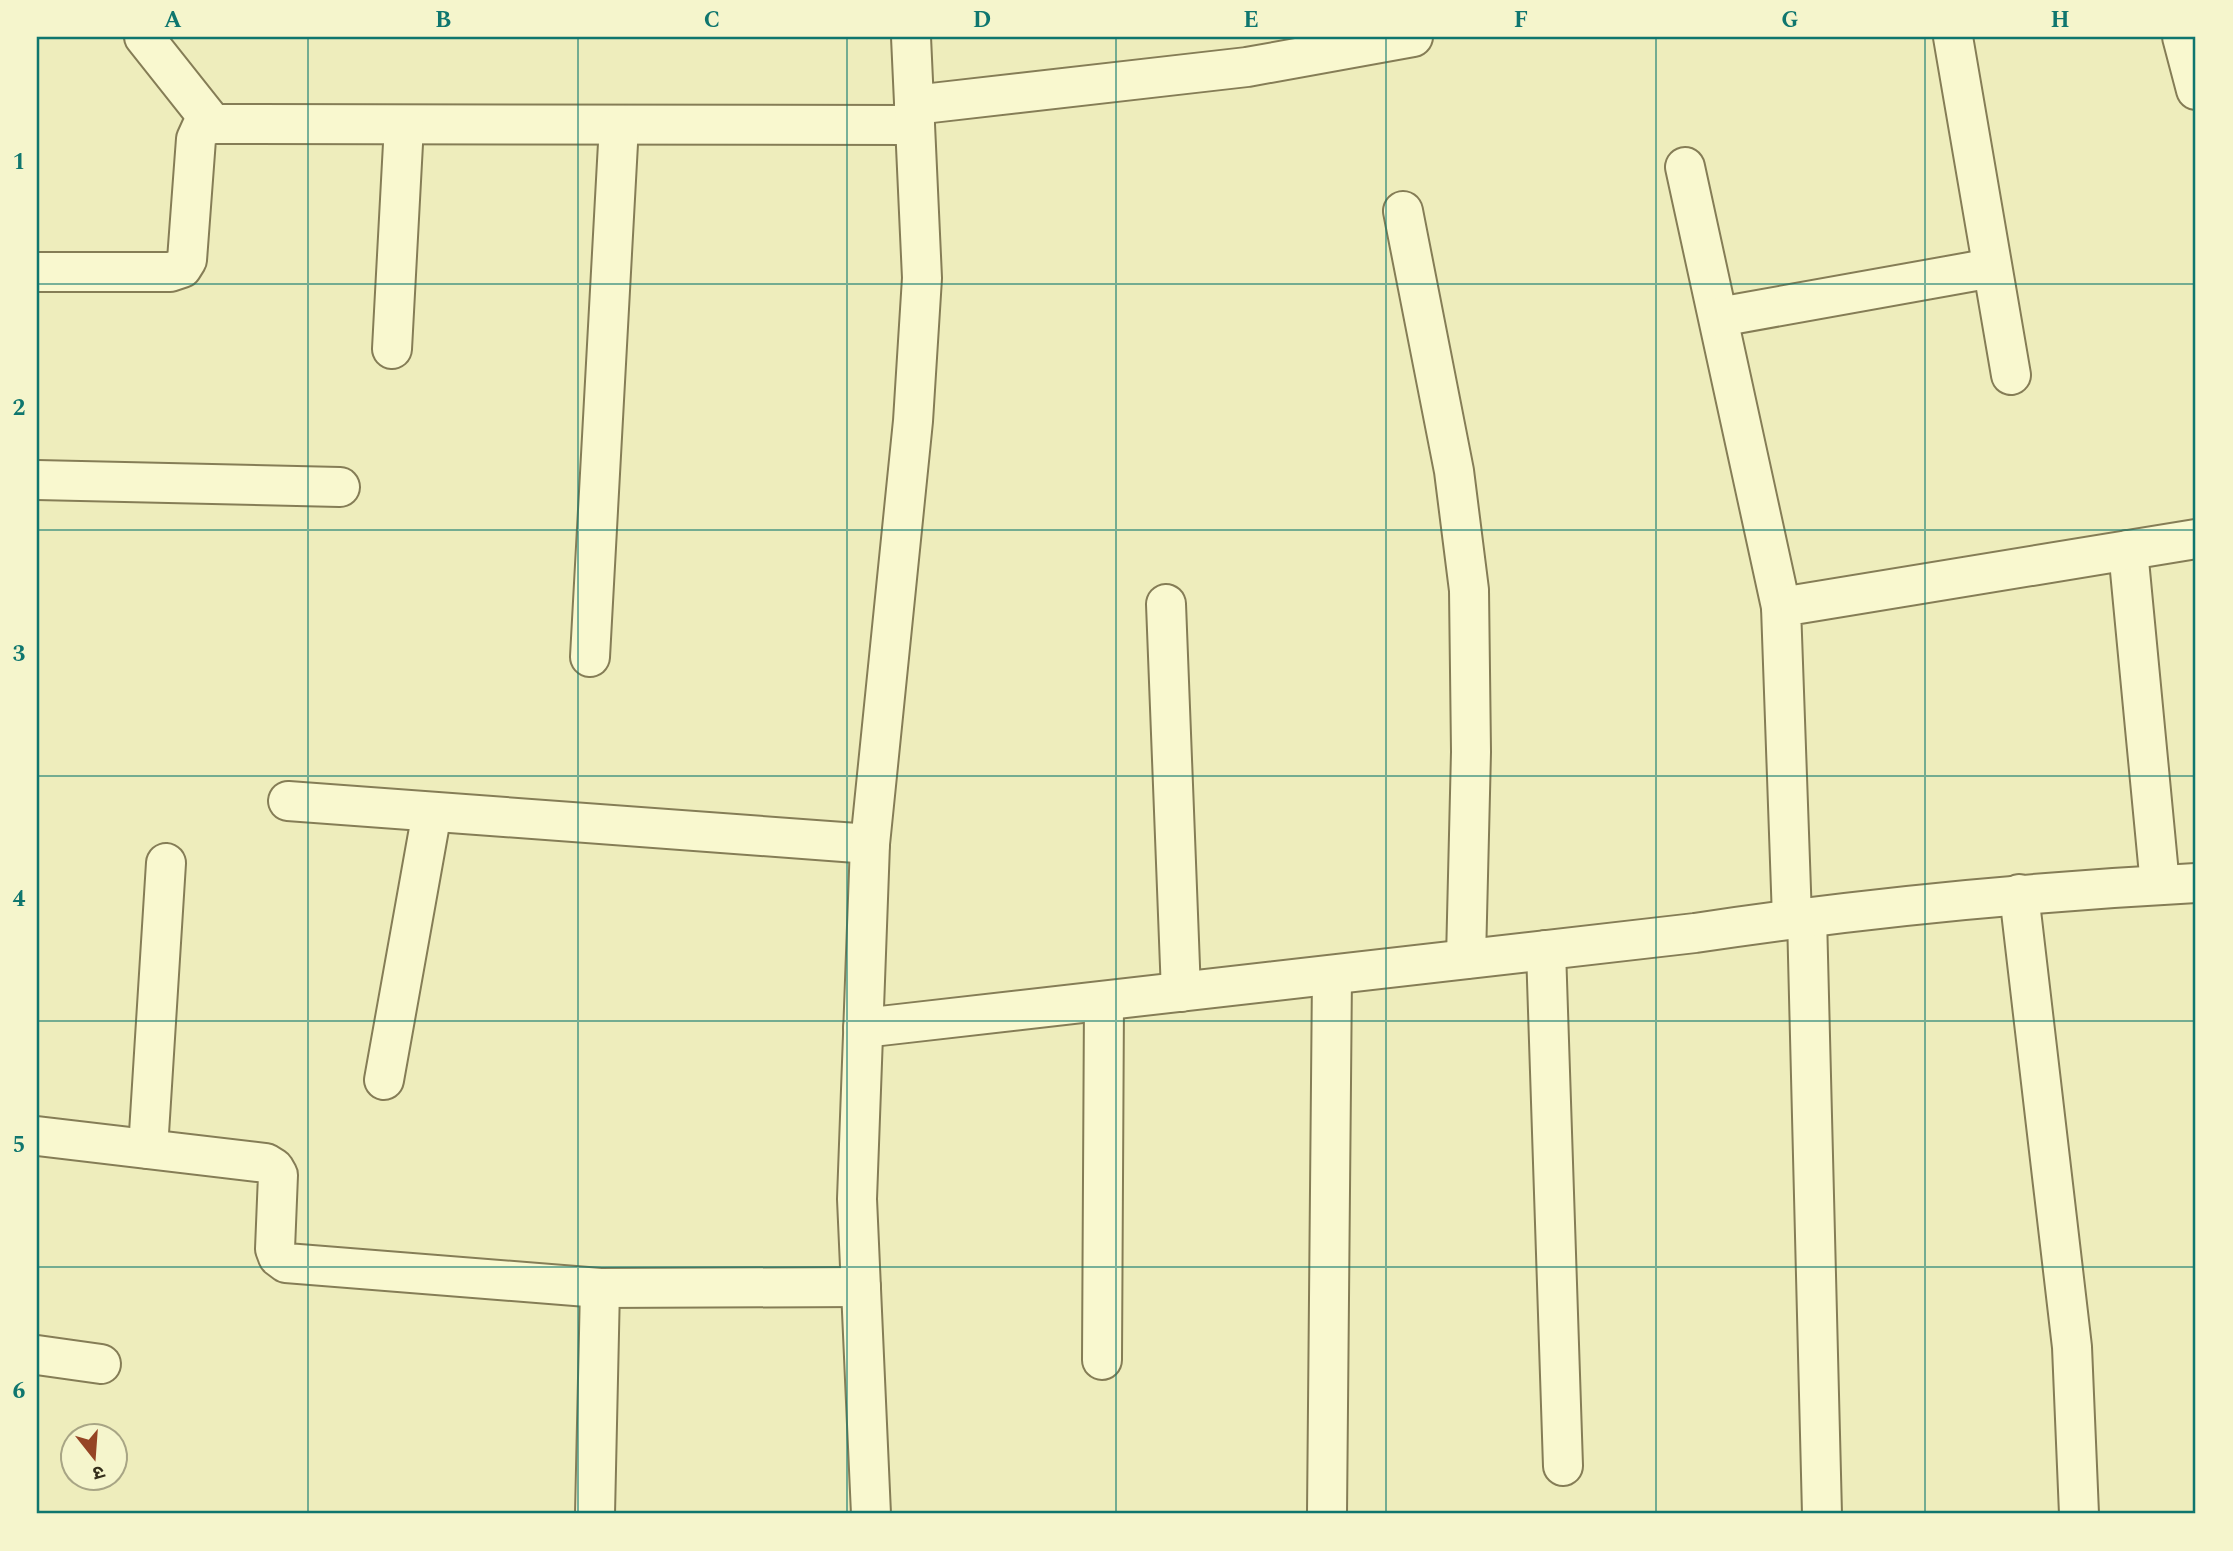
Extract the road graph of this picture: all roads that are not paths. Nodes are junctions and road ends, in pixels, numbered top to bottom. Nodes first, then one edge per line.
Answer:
1 (144, 37) edge
2 (911, 37) edge
3 (1413, 37) edge
4 (1953, 37) edge
5 (2182, 37) edge
6 (1361, 41) edge
7 (2196, 90) edge
8 (915, 115) junction
9 (212, 124) junction
10 (404, 125) junction
11 (619, 125) junction
12 (1685, 167) dead end
13 (1403, 211) dead end
14 (1992, 268) junction
15 (37, 272) edge
16 (1719, 317) junction
17 (392, 349) dead end
18 (2011, 375) dead end
19 (37, 480) edge
20 (340, 487) dead end
21 (2196, 539) edge
22 (2128, 550) junction
23 (1166, 604) dead end
24 (1781, 607) junction
25 (590, 657) dead end
26 (288, 801) dead end
27 (432, 812) junction
28 (870, 844) junction
29 (166, 863) dead end
30 (2178, 883) edge
31 (2020, 894) junction
32 (1799, 917) junction
33 (1546, 950) junction
34 (1466, 960) junction
35 (1332, 975) junction
36 (1181, 992) junction
37 (1104, 1001) junction
38 (863, 1028) junction
39 (384, 1080) dead end
40 (37, 1136) edge
41 (148, 1149) junction
42 (861, 1286) junction
43 (600, 1288) junction
44 (37, 1355) edge
45 (1102, 1360) dead end
46 (101, 1364) dead end
47 (1563, 1466) dead end
48 (595, 1514) edge
49 (871, 1514) edge
50 (1327, 1514) edge
51 (1822, 1514) edge
52 (2079, 1514) edge

1 - 9 street
2 - 8 street
3 - 6 street
4 - 14 street
5 - 7 street
6 - 8 street
8 - 11 street
8 - 28 street
9 - 10 street
9 - 15 street
10 - 11 street
10 - 17 street
11 - 25 street
12 - 16 street
13 - 34 street
14 - 16 street
14 - 18 street
16 - 24 street
19 - 20 street
21 - 22 street
22 - 24 street
22 - 30 street
23 - 36 street
24 - 32 street
26 - 27 street
27 - 28 street
27 - 39 street
28 - 38 street
29 - 41 street
30 - 31 street
31 - 32 street
31 - 52 street
32 - 33 street
32 - 51 street
33 - 34 street
33 - 47 street
34 - 35 street
35 - 36 street
35 - 50 street
36 - 37 street
37 - 38 street
37 - 45 street
38 - 42 street
40 - 41 street
41 - 43 street
42 - 43 street
42 - 49 street
43 - 48 street
44 - 46 street

